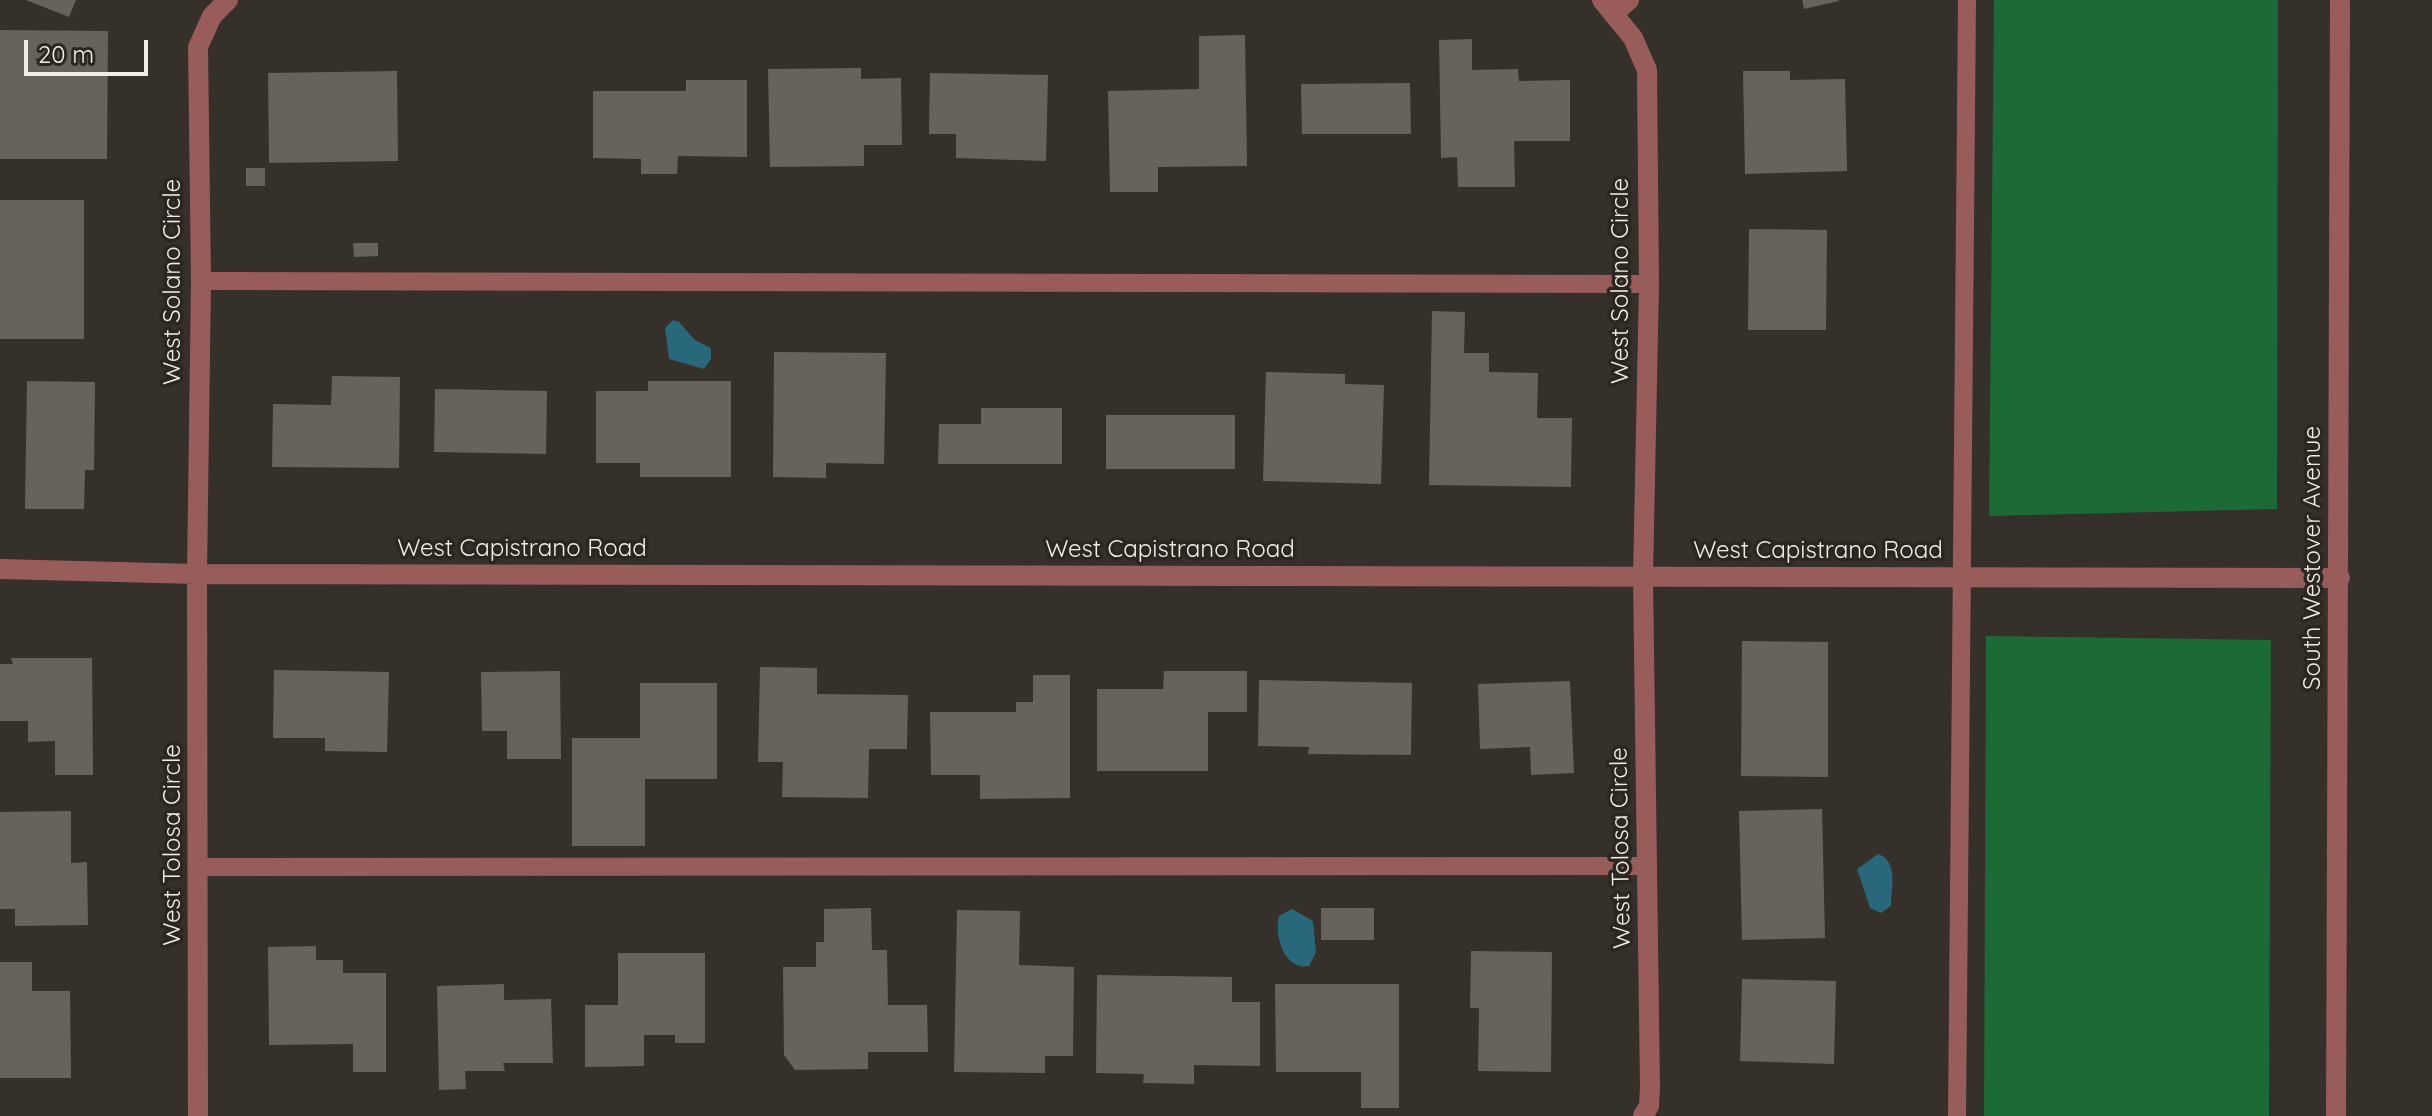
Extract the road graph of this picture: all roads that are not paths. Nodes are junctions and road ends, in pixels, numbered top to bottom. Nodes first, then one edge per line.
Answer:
1 (1967, 0) edge
2 (2340, 0) edge
3 (223, 2) edge
4 (1614, 5) edge
5 (201, 281) junction
6 (1649, 284) junction
7 (0, 569) edge
8 (197, 574) junction
9 (1643, 577) junction
10 (1960, 577) junction
11 (2340, 578) junction
12 (1647, 866) junction
13 (200, 867) junction
14 (198, 1116) edge
15 (1643, 1116) edge
16 (1957, 1116) edge
17 (2336, 1116) edge

1 - 10 lane
2 - 11 street, South Westover Avenue
3 - 5 street, West Solano Circle
4 - 6 street, West Solano Circle
5 - 6 lane
5 - 8 street, West Solano Circle
6 - 9 street, West Solano Circle
7 - 8 street, West Capistrano Road
8 - 9 street, West Capistrano Road
8 - 13 street, West Tolosa Circle
9 - 10 street, West Capistrano Road
9 - 12 street, West Tolosa Circle
10 - 11 street, West Capistrano Road
10 - 16 lane
11 - 17 street, South Westover Avenue
12 - 13 lane
12 - 15 street, West Tolosa Circle
13 - 14 street, West Tolosa Circle

